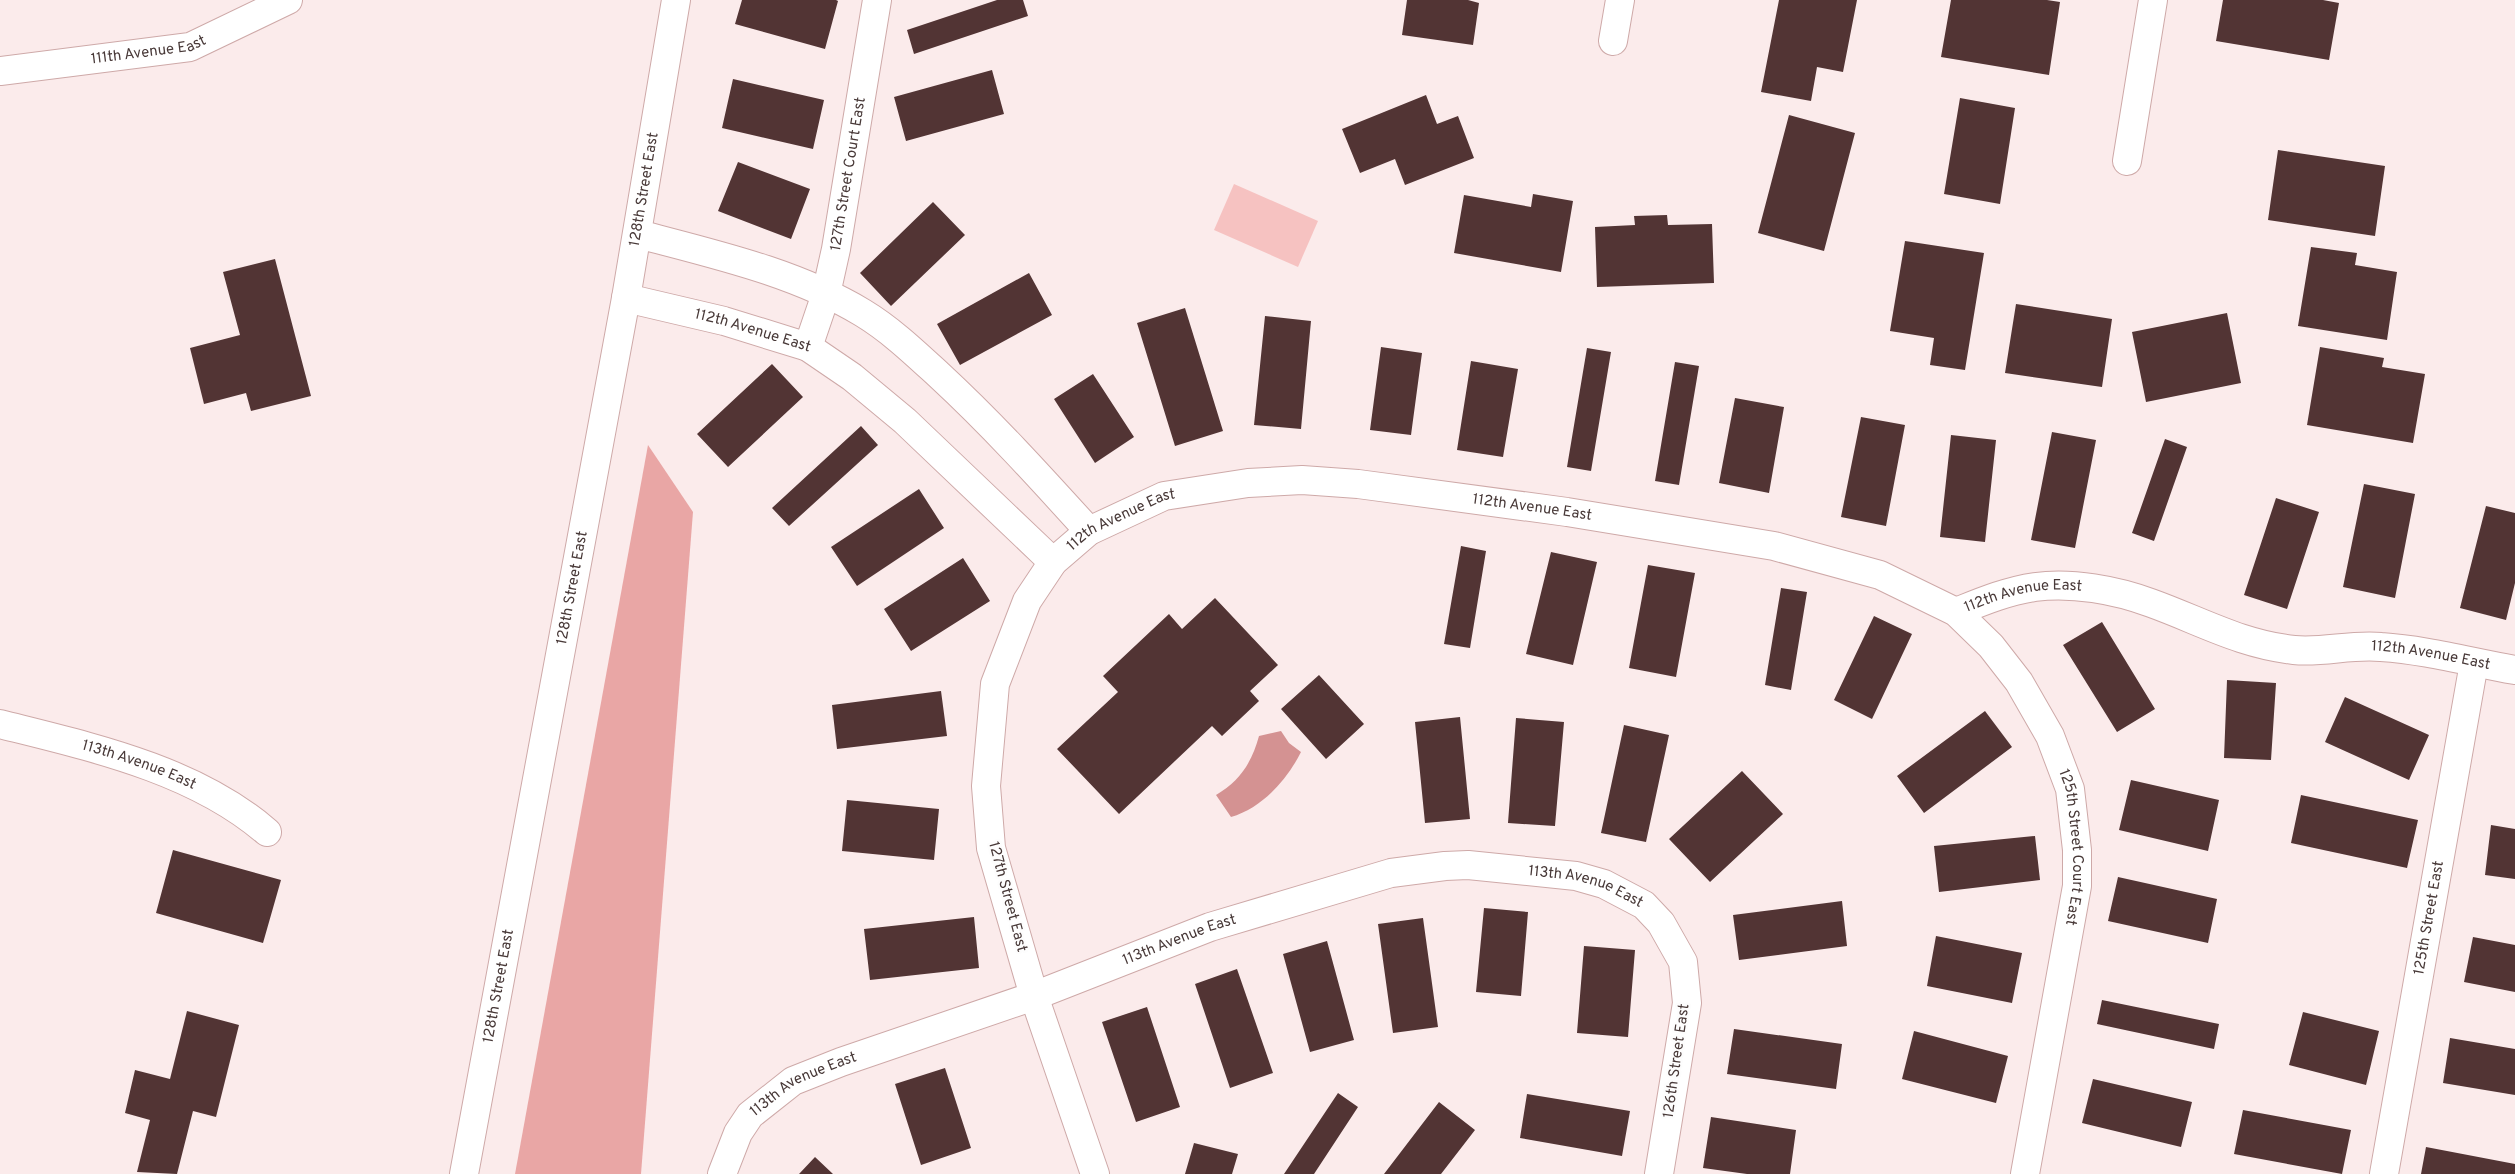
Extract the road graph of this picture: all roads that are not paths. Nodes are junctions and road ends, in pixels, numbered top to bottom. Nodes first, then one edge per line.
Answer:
1 (288, 0) edge
2 (676, 0) edge
3 (877, 0) edge
4 (1620, 0) edge
5 (2153, 0) edge
6 (1613, 41) dead end
7 (0, 71) edge
8 (2127, 161) dead end
9 (638, 234) junction
10 (826, 294) junction
11 (626, 298) junction
12 (808, 347) junction
13 (1089, 531) junction
14 (1053, 562) junction
15 (1956, 612) junction
16 (2474, 663) junction
17 (2515, 670) edge
18 (0, 724) edge
19 (267, 832) dead end
20 (1661, 923) joint
21 (1034, 996) junction
22 (727, 1162) edge
23 (464, 1174) edge
24 (1095, 1174) edge
25 (1659, 1174) edge
26 (2025, 1174) edge
27 (2384, 1174) edge

1 - 7 street, 111th Avenue East
2 - 9 street, 128th Street East
3 - 10 street, 127th Street Court East
4 - 6 street
5 - 8 street
9 - 10 street
9 - 11 street, 128th Street East
10 - 12 street, 127th Street Court East
10 - 13 street
11 - 12 street, 112th Avenue East
11 - 23 street, 128th Street East
12 - 14 street, 112th Avenue East
13 - 14 street, 112th Avenue East
13 - 15 street, 112th Avenue East
14 - 21 street, 127th Street East
15 - 16 street, 112th Avenue East
15 - 26 street, 125th Street Court East
16 - 17 street, 112th Avenue East
16 - 27 street, 125th Street East
18 - 19 street, 113th Avenue East
20 - 21 street, 113th Avenue East
20 - 25 street, 126th Street East
21 - 22 street, 113th Avenue East
21 - 24 street, 127th Street East

